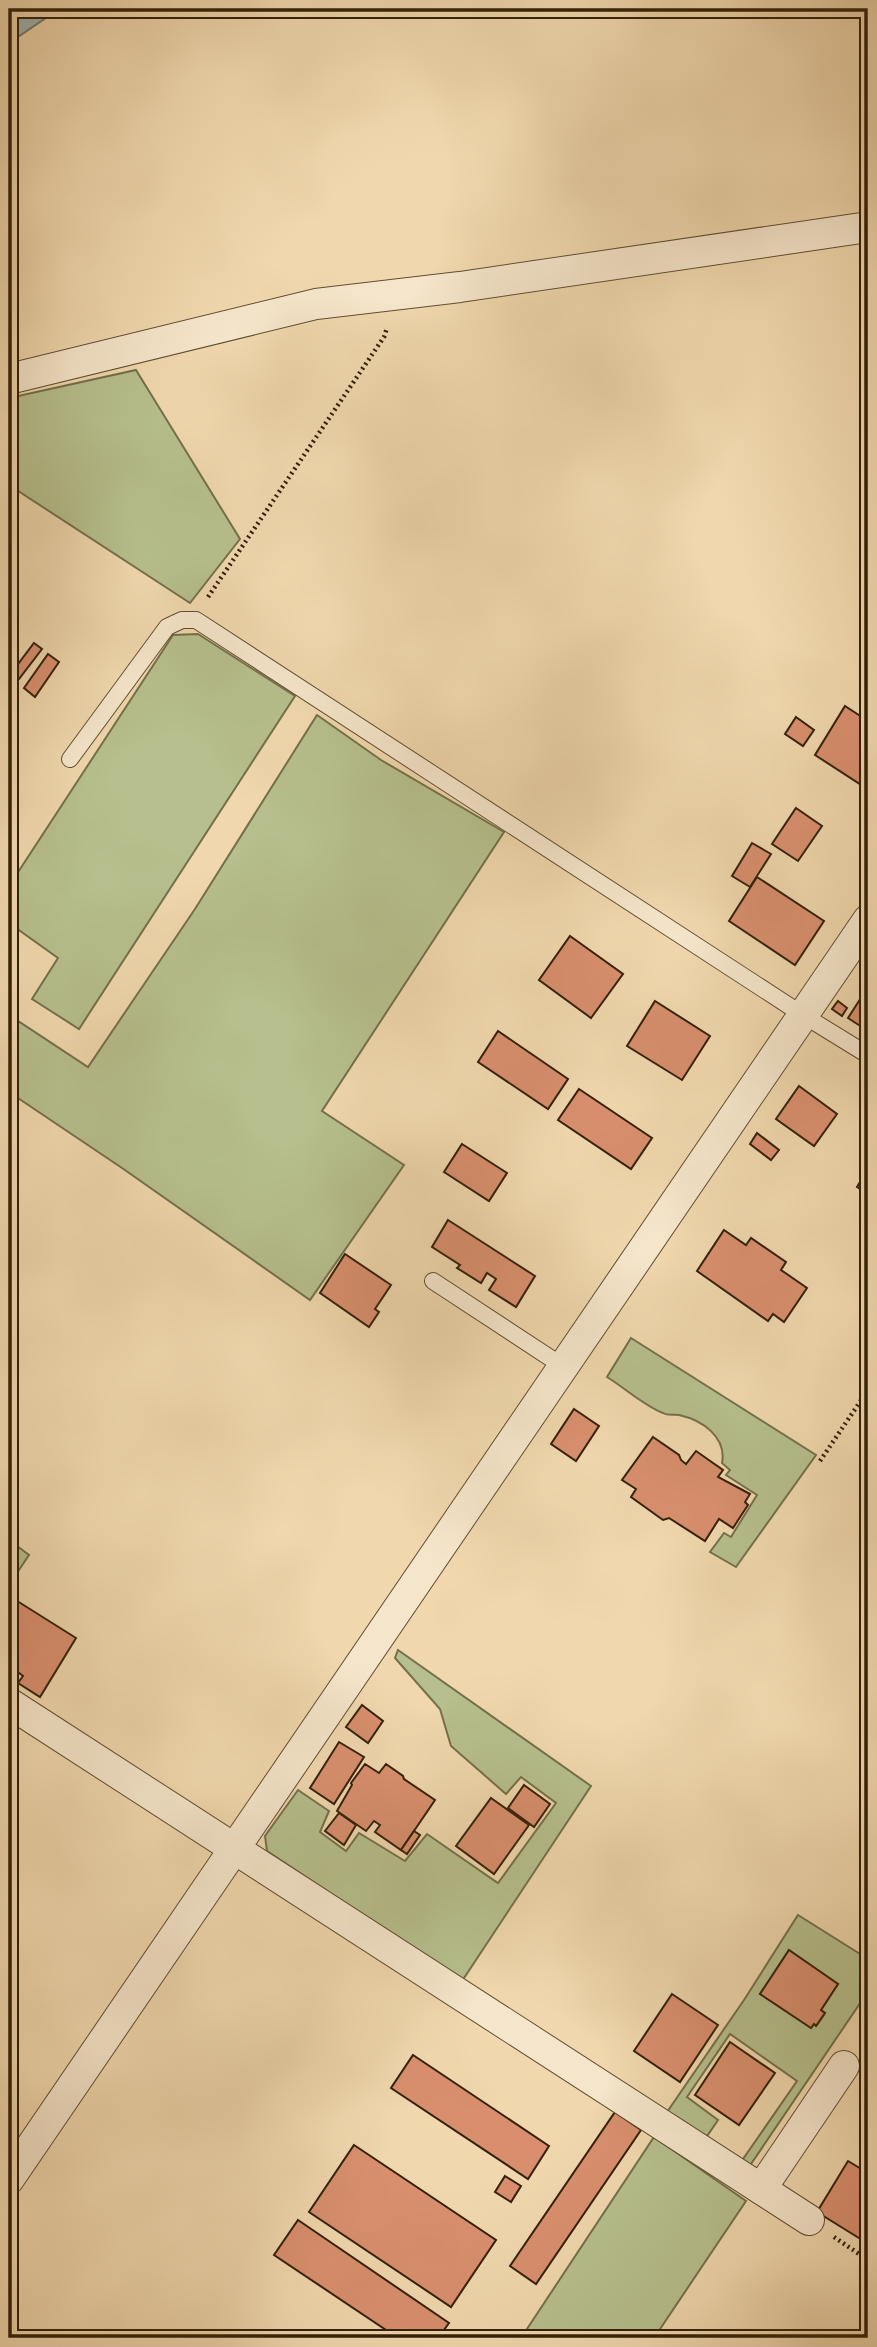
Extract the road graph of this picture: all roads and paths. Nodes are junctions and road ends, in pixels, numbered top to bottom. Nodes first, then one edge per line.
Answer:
1 (868, 227) edge
2 (399, 295) junction
3 (9, 379) edge
4 (196, 620) junction
5 (70, 760) dead end
6 (868, 920) edge
7 (803, 1015) junction
8 (868, 1055) edge
9 (433, 1281) dead end
10 (564, 1367) junction
11 (868, 1390) edge
12 (820, 1461) dead end
13 (9, 1703) edge
14 (234, 1849) junction
15 (844, 2066) dead end
16 (9, 2179) edge
17 (761, 2189) junction
18 (809, 2220) dead end

1 - 2 street
2 - 3 street
2 - 4 path
4 - 5 lane
4 - 7 lane
6 - 7 street
7 - 8 lane
7 - 10 street
9 - 10 lane
10 - 14 street
11 - 12 path
13 - 14 street
14 - 16 street
14 - 17 street
15 - 17 street
17 - 18 street

